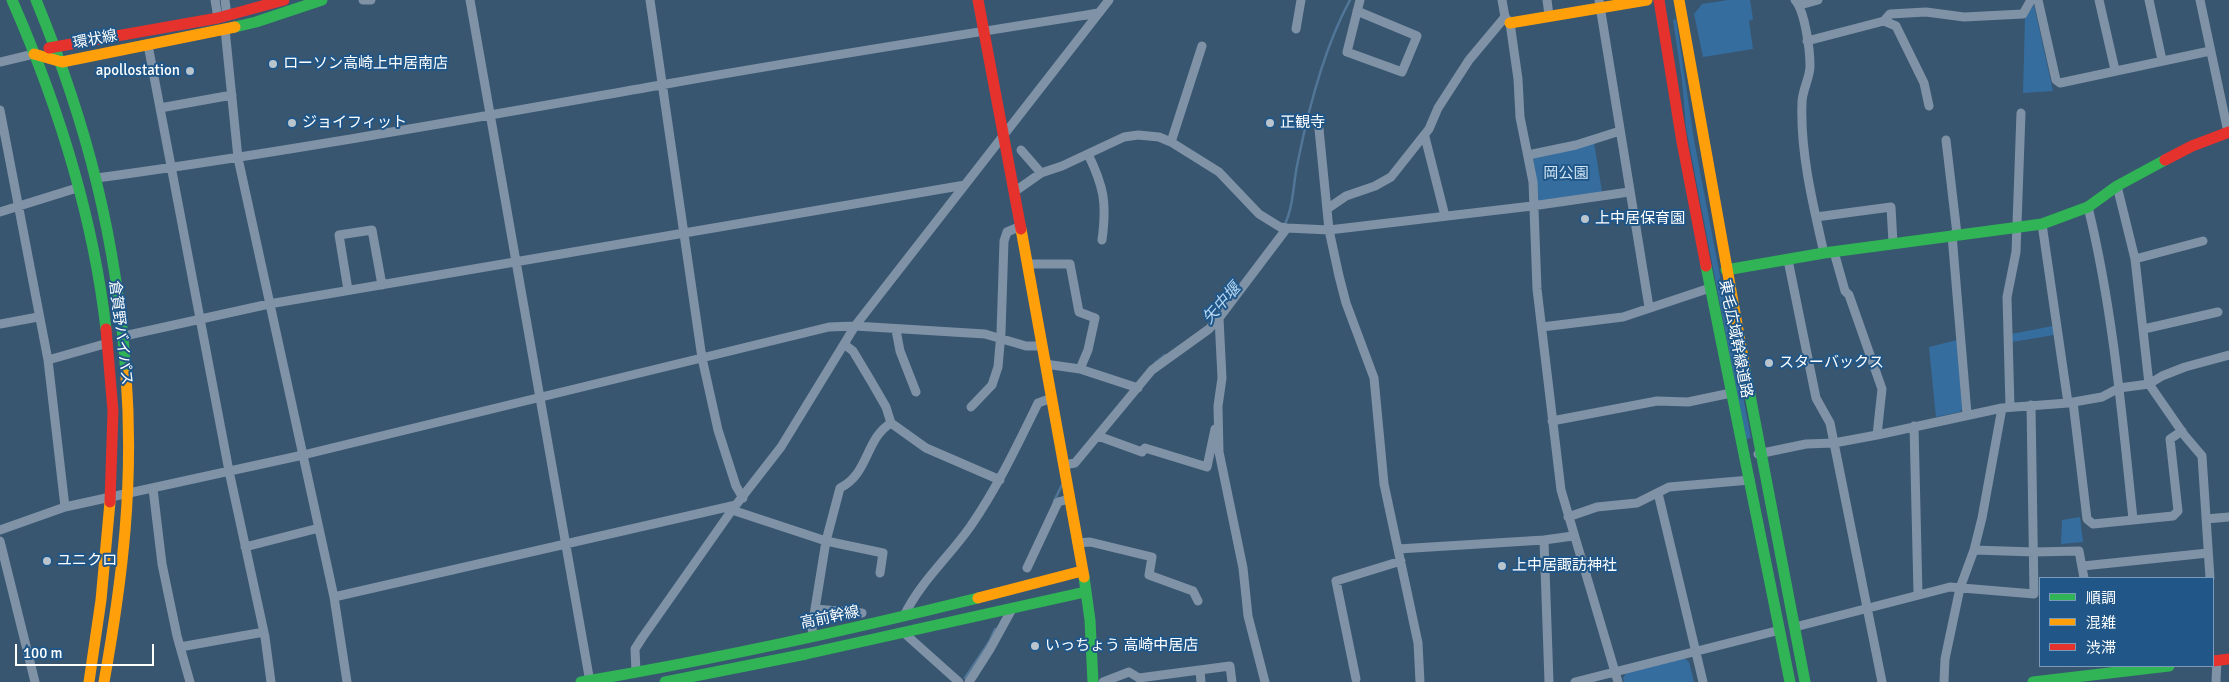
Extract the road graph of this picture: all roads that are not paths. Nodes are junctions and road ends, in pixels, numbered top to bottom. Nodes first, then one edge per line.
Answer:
1 (12, 0) edge
2 (36, 0) edge
3 (215, 0) edge
4 (225, 0) edge
5 (284, 0) edge
6 (322, 0) edge
7 (363, 0) edge
8 (371, 0) edge
9 (470, 0) edge
10 (650, 0) edge
11 (978, 0) edge
12 (1109, 0) edge
13 (1301, 0) edge
14 (1360, 0) edge
15 (1502, 0) edge
16 (1547, 0) edge
17 (1647, 0) edge
18 (1659, 0) edge
19 (1679, 0) edge
20 (1818, 0) edge
21 (2031, 0) edge
22 (2038, 0) edge
23 (2099, 0) edge
24 (2149, 0) edge
25 (2200, 0) edge
26 (1797, 2) edge
27 (1600, 4) edge
28 (1357, 10) junction
29 (1099, 12) junction
30 (1550, 15) junction
31 (222, 17) junction
32 (1508, 20) junction
33 (1884, 21) junction
34 (225, 29) junction
35 (1296, 29) dead end
36 (984, 31) junction
37 (1806, 41) junction
38 (148, 45) junction
39 (55, 46) junction
40 (1202, 46) dead end
41 (2210, 50) junction
42 (34, 54) junction
43 (2162, 60) junction
44 (0, 62) edge
45 (62, 62) junction
46 (2115, 70) junction
47 (662, 84) junction
48 (232, 94) junction
49 (1930, 106) dead end
50 (160, 108) junction
51 (0, 110) edge
52 (2021, 113) dead end
53 (491, 116) junction
54 (1319, 129) dead end
55 (1620, 131) junction
56 (2228, 132) edge
57 (1004, 134) junction
58 (1424, 137) junction
59 (1946, 140) dead end
60 (1171, 142) junction
61 (1021, 150) dead end
62 (1088, 154) junction
63 (1528, 155) junction
64 (238, 158) junction
65 (171, 168) junction
66 (1041, 172) junction
67 (97, 178) junction
68 (965, 185) junction
69 (2117, 186) junction
70 (77, 188) junction
71 (1014, 192) junction
72 (1629, 192) junction
73 (1532, 206) junction
74 (2088, 207) junction
75 (18, 208) junction
76 (1327, 209) junction
77 (0, 212) edge
78 (1446, 216) junction
79 (1816, 217) junction
80 (2042, 224) junction
81 (1021, 226) junction
82 (2017, 226) junction
83 (1287, 228) junction
84 (1329, 230) junction
85 (683, 234) junction
86 (1954, 235) junction
87 (1102, 240) dead end
88 (2203, 241) dead end
89 (1893, 243) junction
90 (1829, 252) junction
91 (2135, 259) junction
92 (1788, 260) junction
93 (516, 262) junction
94 (1028, 264) junction
95 (1726, 270) junction
96 (382, 285) junction
97 (1710, 288) junction
98 (348, 290) junction
99 (269, 304) junction
100 (1649, 307) junction
101 (2218, 312) dead end
102 (38, 317) junction
103 (1219, 318) junction
104 (200, 319) junction
105 (0, 324) edge
106 (855, 326) junction
107 (1542, 328) junction
108 (2144, 329) junction
109 (896, 330) junction
110 (124, 336) junction
111 (1000, 338) junction
112 (108, 343) junction
113 (844, 344) junction
114 (1042, 346) junction
115 (2229, 355) edge
116 (702, 358) junction
117 (48, 360) junction
118 (1045, 364) junction
119 (1080, 369) junction
120 (2150, 384) junction
121 (1138, 388) junction
122 (2119, 388) junction
123 (916, 392) dead end
124 (1731, 393) junction
125 (540, 398) junction
126 (1052, 398) junction
127 (2071, 403) junction
128 (2031, 405) junction
129 (972, 407) dead end
130 (2006, 407) junction
131 (1967, 414) junction
132 (1218, 417) junction
133 (1552, 421) junction
134 (891, 423) junction
135 (1914, 426) junction
136 (2182, 431) junction
137 (1877, 435) junction
138 (1098, 436) junction
139 (1834, 443) junction
140 (1760, 454) junction
141 (303, 455) junction
142 (1745, 456) junction
143 (1064, 465) junction
144 (229, 471) junction
145 (1000, 480) junction
146 (1750, 480) junction
147 (153, 489) junction
148 (1658, 493) junction
149 (130, 494) junction
150 (111, 498) junction
151 (743, 498) junction
152 (1069, 499) junction
153 (65, 507) junction
154 (734, 508) junction
155 (1568, 517) junction
156 (2229, 517) edge
157 (2133, 519) junction
158 (2206, 519) junction
159 (0, 526) edge
160 (319, 528) junction
161 (0, 531) edge
162 (1574, 536) junction
163 (1544, 540) junction
164 (826, 541) junction
165 (0, 542) edge
166 (566, 543) junction
167 (1077, 543) junction
168 (245, 547) junction
169 (1398, 549) junction
170 (1974, 550) junction
171 (2034, 552) junction
172 (2208, 553) junction
173 (1401, 561) junction
174 (2083, 566) junction
175 (1027, 568) dead end
176 (1082, 571) junction
177 (880, 573) dead end
178 (2084, 577) edge
179 (2210, 577) edge
180 (1960, 588) junction
181 (1085, 592) junction
182 (1918, 594) junction
183 (334, 597) junction
184 (1198, 601) dead end
185 (1012, 608) junction
186 (815, 609) junction
187 (1867, 609) junction
188 (862, 613) dead end
189 (904, 616) junction
190 (1795, 627) junction
191 (1780, 630) junction
192 (264, 632) junction
193 (903, 632) junction
194 (813, 637) junction
195 (180, 647) junction
196 (1696, 651) junction
197 (2220, 660) edge
198 (2160, 667) edge
199 (1200, 670) junction
200 (636, 672) junction
201 (1615, 672) junction
202 (1356, 679) dead end
203 (35, 682) edge
204 (89, 682) edge
205 (104, 682) edge
206 (190, 682) edge
207 (271, 682) edge
208 (347, 682) edge
209 (587, 682) edge
210 (665, 682) edge
211 (959, 682) edge
212 (969, 682) edge
213 (1093, 682) edge
214 (1103, 682) edge
215 (1202, 682) edge
216 (1232, 682) edge
217 (1265, 682) edge
218 (1420, 682) edge
219 (1549, 682) edge
220 (1575, 682) edge
221 (1618, 682) edge
222 (1703, 682) edge
223 (1790, 682) edge
224 (1806, 682) edge
225 (1882, 682) edge
226 (1944, 682) edge
227 (2033, 682) edge
228 (2216, 682) edge

1 - 42 main road, 倉賀野バイパス
2 - 39 main road, 倉賀野バイパス
3 - 31 street
4 - 31 street
5 - 31 main road, 環状線
6 - 34 main road, 環状線
7 - 8 street
9 - 53 street
10 - 47 street
11 - 36 main road
12 - 29 street
13 - 35 street
14 - 28 street
15 - 32 street
16 - 30 street
17 - 27 main road
18 - 97 main road, 東毛広域幹線道路
19 - 95 main road, 東毛広域幹線道路
20 - 26 street
21 - 33 street
22 - 46 street
23 - 46 street
24 - 43 street
25 - 41 street
26 - 37 street
27 - 30 main road
27 - 55 street
28 - 28 street
29 - 36 street
29 - 57 street
30 - 32 main road
31 - 39 main road, 環状線
32 - 58 street
32 - 63 street
33 - 37 street
33 - 49 street
34 - 38 main road, 環状線
34 - 48 street
36 - 47 street
36 - 57 main road
37 - 79 street
38 - 45 main road, 環状線
38 - 50 street
39 - 42 main road, 環状線
39 - 45 main road, 倉賀野バイパス
40 - 60 street
41 - 43 street
41 - 56 street
42 - 44 street
42 - 45 main road, 環状線
42 - 70 main road, 倉賀野バイパス
43 - 46 street
45 - 67 main road, 倉賀野バイパス
47 - 53 street
47 - 85 street
48 - 50 street
48 - 64 street
50 - 65 street
51 - 75 street
52 - 82 street
53 - 64 street
53 - 93 street
54 - 76 street
55 - 63 street
55 - 72 street
56 - 69 main road
57 - 68 street
57 - 71 main road
58 - 76 street
58 - 78 street
59 - 86 street
60 - 62 street
60 - 83 street
61 - 66 street
62 - 66 street
62 - 87 street
63 - 73 street
64 - 65 street
64 - 99 street
65 - 67 street
65 - 104 street
66 - 71 street
67 - 110 main road, 倉賀野バイパス
68 - 85 street
68 - 106 street
69 - 74 main road
69 - 91 street
70 - 75 street
70 - 112 main road, 倉賀野バイパス
71 - 81 main road
72 - 73 street
72 - 100 street
73 - 78 street
73 - 107 street
74 - 80 main road
74 - 122 street
75 - 77 street
75 - 102 street
76 - 84 street
78 - 84 street
79 - 89 street
79 - 90 street
80 - 82 main road
80 - 127 street
81 - 94 main road
81 - 111 street
82 - 86 main road
82 - 130 street
83 - 84 street
83 - 103 street
84 - 169 street
85 - 93 street
85 - 116 street
86 - 89 main road
86 - 131 street
88 - 91 street
89 - 90 main road
90 - 92 main road
90 - 137 street
91 - 108 street
92 - 95 main road
92 - 139 street
93 - 96 street
93 - 125 street
94 - 114 main road
94 - 119 street
95 - 140 main road, 東毛広域幹線道路
96 - 98 street
96 - 98 street
97 - 100 street
97 - 124 main road, 東毛広域幹線道路
98 - 99 street
99 - 104 street
99 - 141 street
100 - 107 street
101 - 108 street
102 - 105 street
102 - 117 street
103 - 121 street
103 - 132 street
104 - 110 street
104 - 144 street
106 - 109 street
106 - 113 street
106 - 116 street
107 - 133 street
108 - 120 street
109 - 111 street
109 - 123 street
110 - 149 main road, 倉賀野バイパス
111 - 114 street
111 - 129 street
112 - 117 street
112 - 150 main road, 倉賀野バイパス
113 - 134 street
113 - 151 street
114 - 118 main road
115 - 120 street
116 - 125 street
116 - 151 street
117 - 153 street
118 - 119 street
118 - 126 main road
119 - 121 street
120 - 122 street
120 - 136 street
121 - 138 street
122 - 127 street
122 - 157 street
124 - 133 street
124 - 142 main road, 東毛広域幹線道路
125 - 141 street
125 - 166 street
126 - 143 main road
126 - 145 street
127 - 128 street
127 - 157 street
128 - 130 street
128 - 171 street
130 - 131 street
130 - 170 street
131 - 135 street
132 - 138 street
132 - 217 street
133 - 155 street
134 - 145 street
134 - 164 street
135 - 137 street
135 - 182 street
136 - 157 street
136 - 158 street
137 - 139 street
138 - 143 street
139 - 140 street
139 - 187 street
140 - 142 street
140 - 190 main road, 東毛広域幹線道路
141 - 144 street
141 - 160 street
142 - 146 main road, 東毛広域幹線道路
143 - 152 main road
144 - 147 street
144 - 168 street
145 - 189 street
146 - 148 street
146 - 191 main road, 東毛広域幹線道路
147 - 149 street
147 - 195 street
148 - 155 street
148 - 196 street
149 - 150 street
149 - 205 main road, 倉賀野バイパス
150 - 153 street
150 - 204 main road, 倉賀野バイパス
151 - 154 street
152 - 167 main road
152 - 175 street
153 - 161 street
154 - 164 street
154 - 166 street
154 - 200 street
155 - 162 street
156 - 158 street
158 - 172 street
159 - 161 street
160 - 168 street
160 - 183 street
162 - 163 street
162 - 201 street
163 - 169 street
163 - 219 street
164 - 177 street
164 - 186 street
165 - 203 street
166 - 183 street
166 - 209 street
167 - 176 main road
167 - 184 street
168 - 192 street
169 - 173 street
170 - 171 street
170 - 180 street
171 - 174 street
171 - 180 street
172 - 174 street
172 - 179 street
173 - 202 street
173 - 218 street
174 - 178 street
176 - 181 main road
176 - 189 main road, 高前幹線
180 - 182 street
180 - 226 street
181 - 185 main road, 高前幹線
181 - 213 main road
182 - 187 street
183 - 208 street
185 - 193 main road, 高前幹線
185 - 212 street
186 - 188 street
186 - 194 street
187 - 190 street
187 - 225 street
189 - 194 main road, 高前幹線
190 - 224 main road, 東毛広域幹線道路
191 - 196 street
191 - 223 main road, 東毛広域幹線道路
192 - 195 street
192 - 207 street
193 - 210 main road, 高前幹線
193 - 211 street
194 - 200 main road, 高前幹線
195 - 206 street
196 - 201 street
196 - 222 street
197 - 228 street
198 - 227 main road
199 - 214 street
199 - 215 street
199 - 216 street
200 - 209 main road, 高前幹線
201 - 220 street
201 - 221 street

